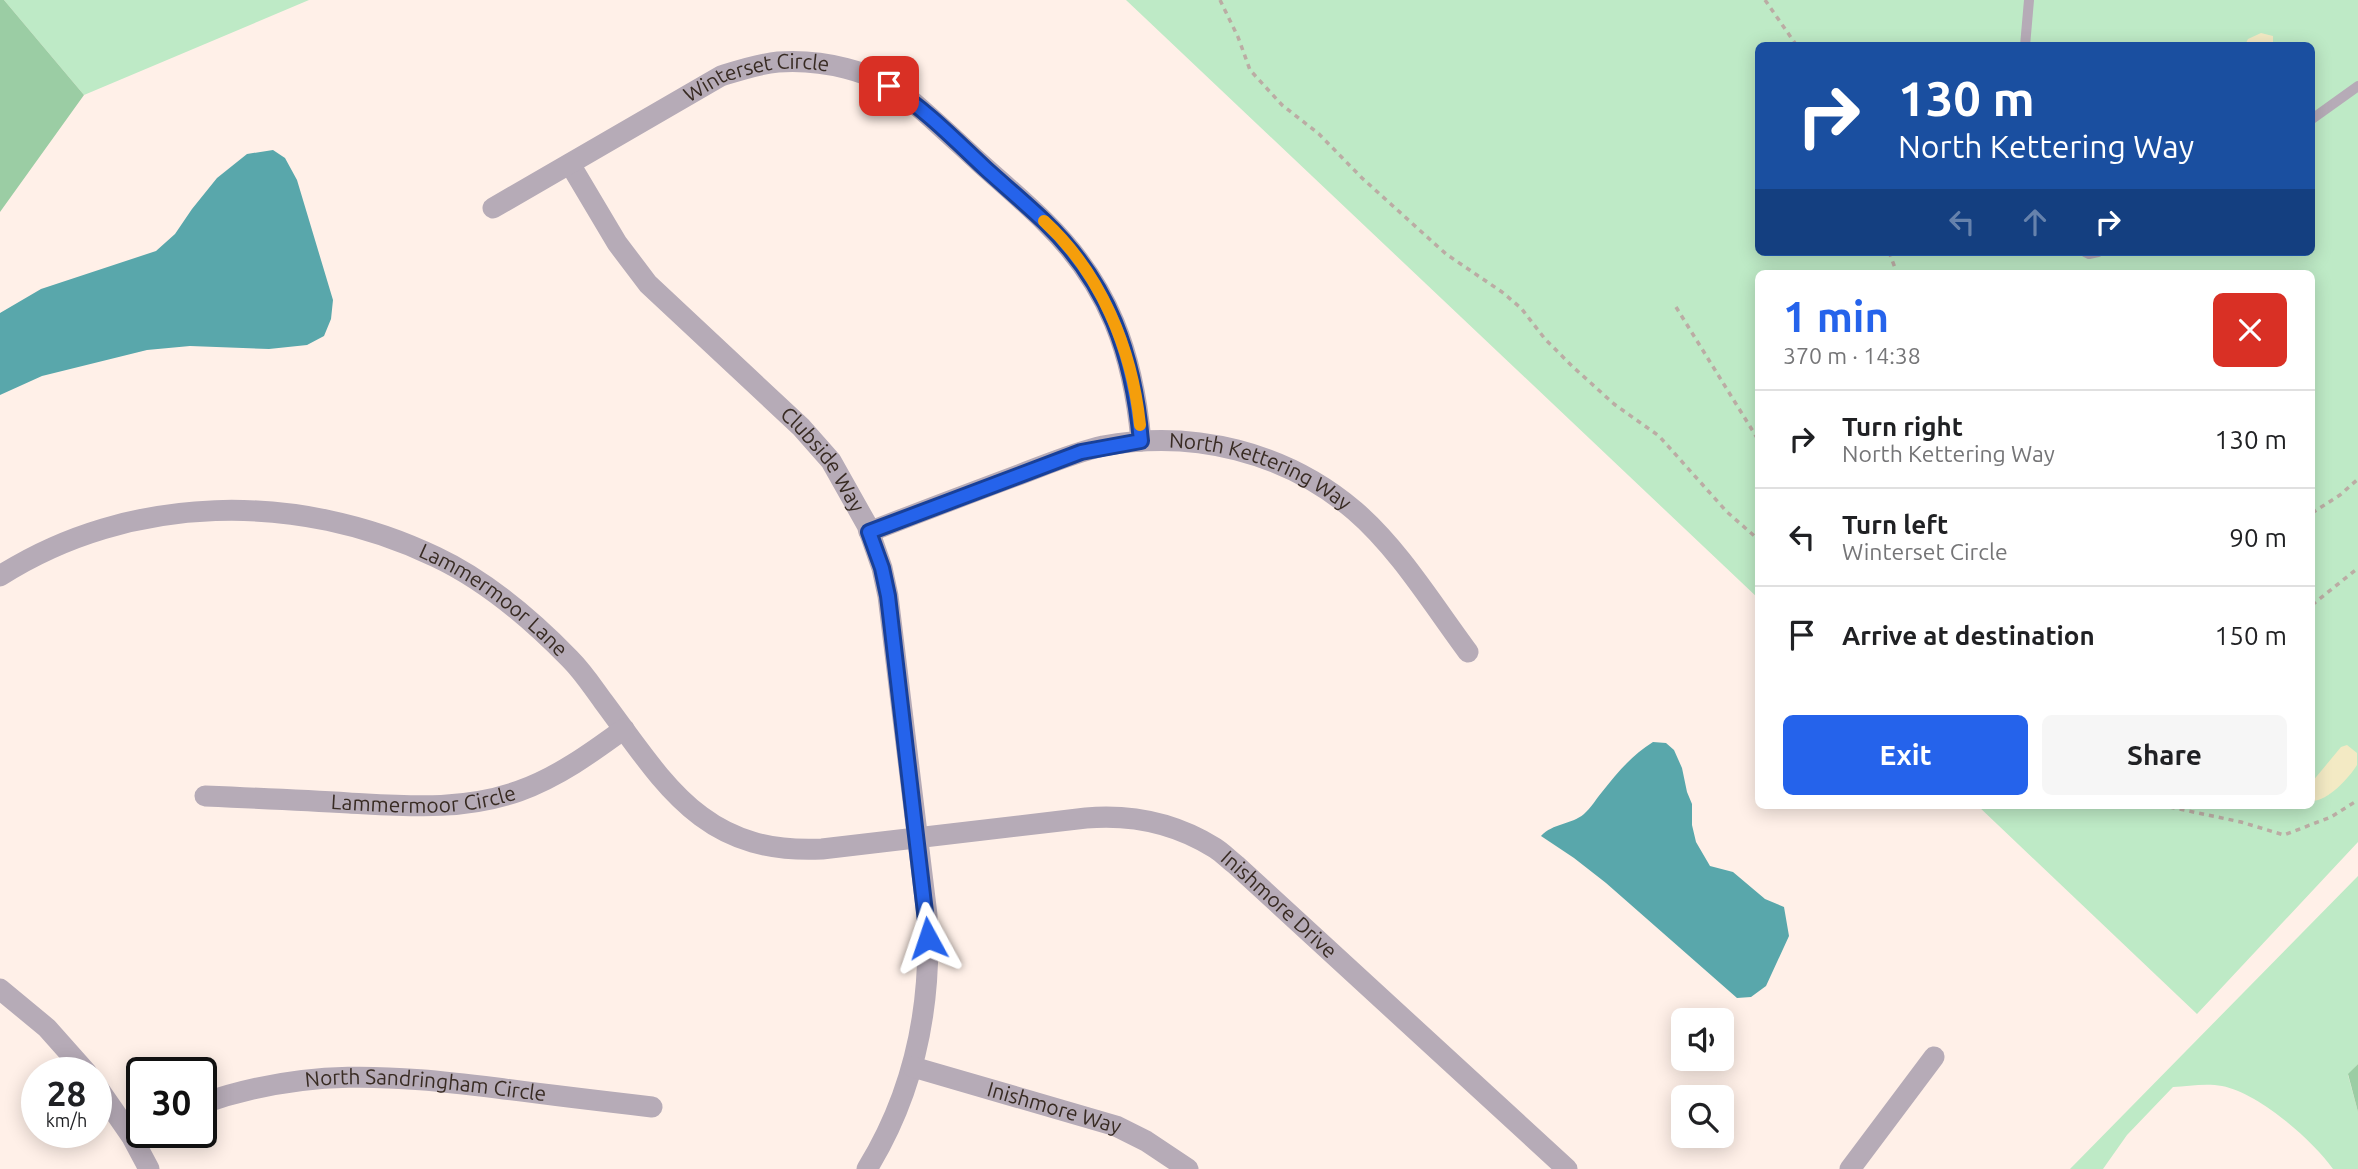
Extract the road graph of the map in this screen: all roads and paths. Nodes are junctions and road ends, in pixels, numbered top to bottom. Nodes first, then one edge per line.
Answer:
1 (1220, 0) edge
2 (1765, 0) edge
3 (2029, 0) edge
4 (1794, 42) edge
5 (2025, 42) edge
6 (2358, 86) edge
7 (2315, 117) edge
8 (570, 164) junction
9 (493, 208) dead end
10 (1676, 307) dead end
11 (1755, 435) edge
12 (1141, 441) junction
13 (2358, 479) edge
14 (2315, 511) edge
15 (869, 532) junction
16 (1755, 536) edge
17 (2358, 568) edge
18 (0, 576) edge
19 (2315, 603) edge
20 (1468, 652) dead end
21 (624, 729) junction
22 (205, 796) dead end
23 (2358, 800) edge
24 (2174, 809) edge
25 (916, 837) junction
26 (0, 989) edge
27 (1934, 1056) dead end
28 (73, 1057) edge
29 (913, 1067) junction
30 (217, 1099) edge
31 (112, 1105) edge
32 (652, 1107) dead end
33 (126, 1122) edge
34 (142, 1148) edge
35 (149, 1169) edge
36 (867, 1169) edge
37 (1188, 1169) edge
38 (1567, 1169) edge
39 (1850, 1169) edge

1 - 16 path
2 - 4 path
3 - 5 lane
6 - 7 lane
8 - 9 street, Winterset Circle
8 - 12 street, Winterset Circle
8 - 15 street, Clubside Way
10 - 11 path
12 - 15 street, North Kettering Way
12 - 20 street, North Kettering Way
13 - 14 path
15 - 25 street, Clubside Way
17 - 19 path
18 - 21 street, Lammermoor Lane
21 - 22 street, Lammermoor Circle
21 - 25 street, Lammermoor Lane
23 - 24 path
25 - 29 street, Clubside Way
25 - 38 street, Inishmore Drive
26 - 28 street
27 - 39 street
29 - 36 street, Clubside Way
29 - 37 street, Inishmore Way
30 - 32 street, North Sandringham Circle
31 - 33 street
34 - 35 street

